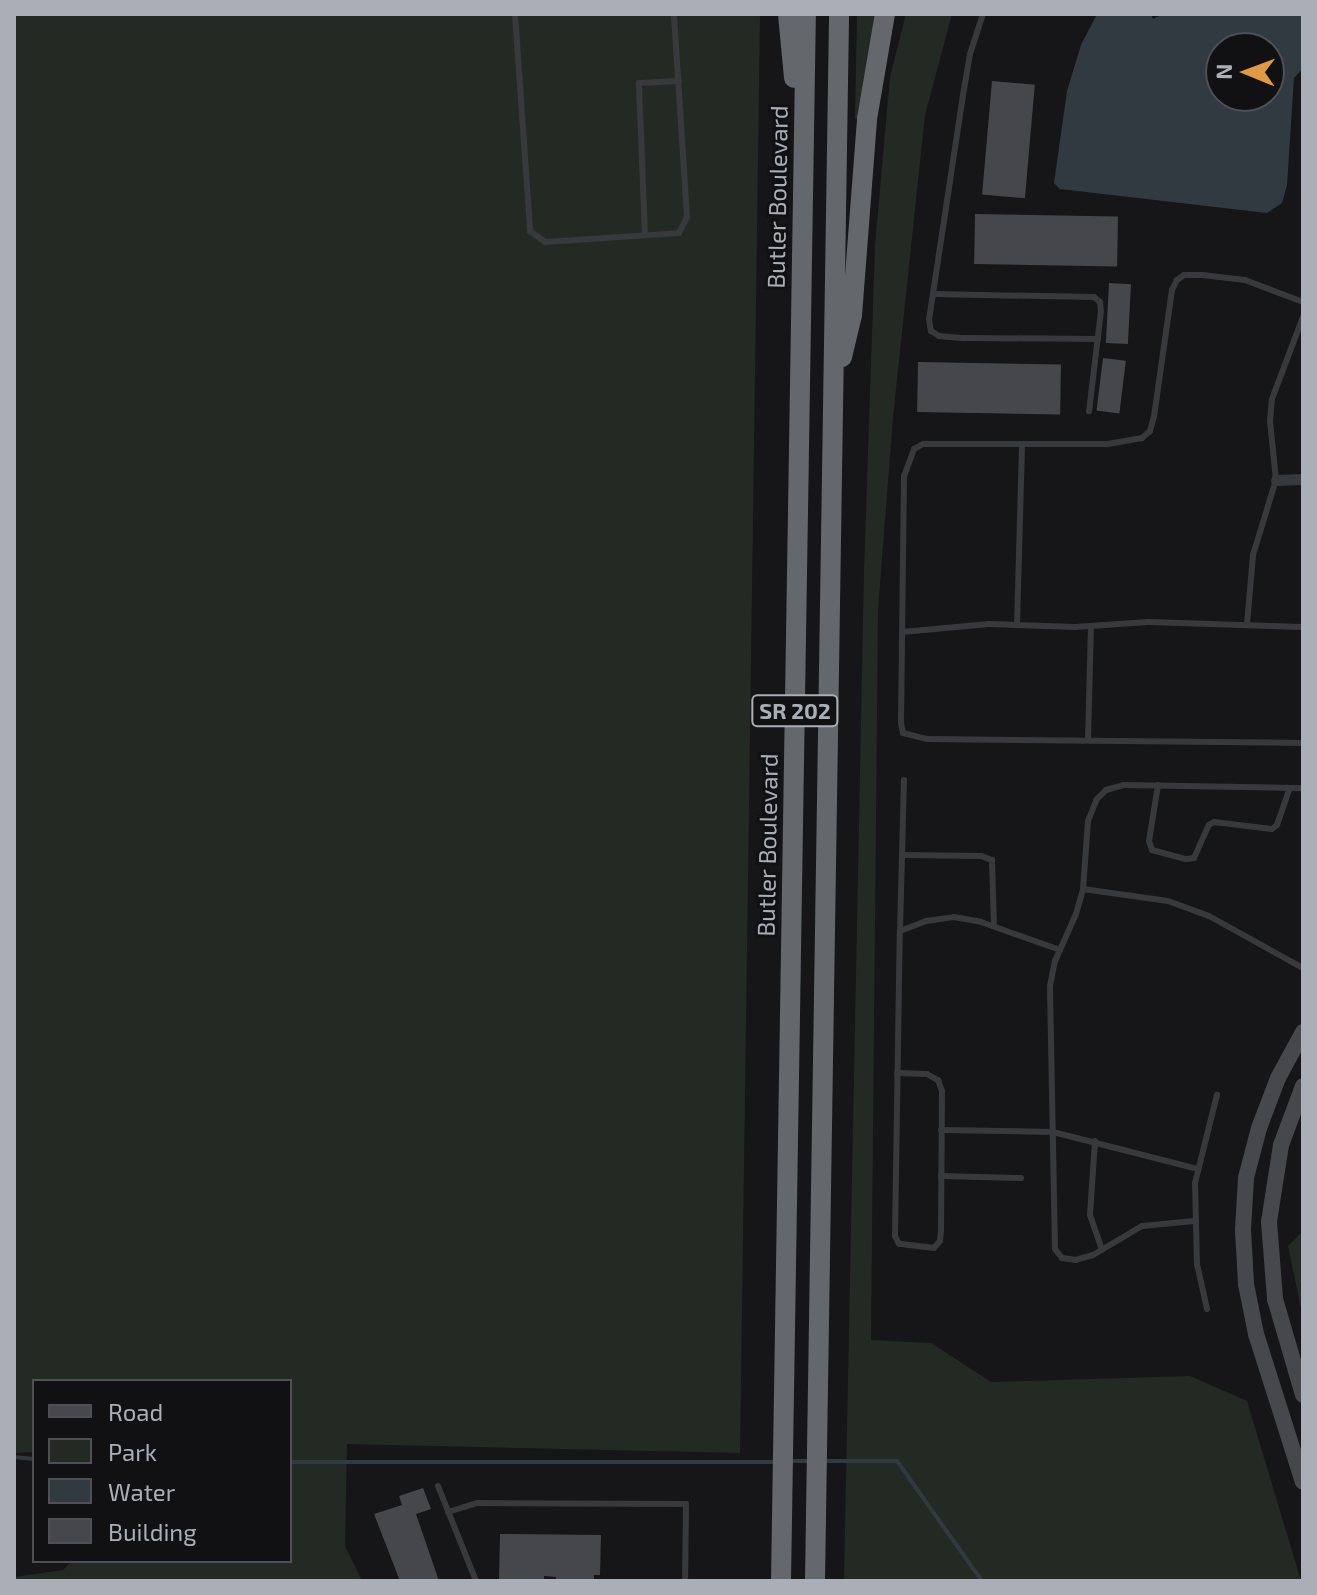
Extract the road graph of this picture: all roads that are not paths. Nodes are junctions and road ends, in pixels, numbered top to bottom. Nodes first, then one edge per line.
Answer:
1 (515, 14) edge
2 (674, 14) edge
3 (788, 14) edge
4 (806, 14) edge
5 (839, 14) edge
6 (885, 14) edge
7 (983, 14) edge
8 (679, 81) junction
9 (803, 207) junction
10 (645, 235) junction
11 (933, 294) junction
12 (1303, 302) edge
13 (1303, 317) edge
14 (1098, 339) junction
15 (833, 396) junction
16 (1089, 411) dead end
17 (1022, 444) junction
18 (1303, 479) edge
19 (1276, 480) junction
20 (1247, 624) junction
21 (1017, 625) junction
22 (1091, 626) junction
23 (1303, 627) edge
24 (902, 632) junction
25 (1088, 740) junction
26 (1303, 743) edge
27 (904, 780) dead end
28 (1158, 785) junction
29 (1290, 788) junction
30 (1303, 788) edge
31 (903, 855) junction
32 (1083, 889) junction
33 (994, 926) junction
34 (900, 931) junction
35 (1060, 950) junction
36 (1303, 968) edge
37 (1303, 1032) edge
38 (897, 1073) junction
39 (1303, 1086) edge
40 (1217, 1095) dead end
41 (941, 1130) junction
42 (1053, 1132) junction
43 (1095, 1141) junction
44 (1198, 1169) junction
45 (941, 1176) junction
46 (1021, 1178) dead end
47 (1194, 1221) junction
48 (1102, 1250) junction
49 (1207, 1309) dead end
50 (1303, 1395) edge
51 (1303, 1482) edge
52 (438, 1486) dead end
53 (448, 1512) junction
54 (476, 1581) edge
55 (685, 1581) edge
56 (781, 1581) edge
57 (815, 1581) edge

1 - 10 lane
2 - 8 lane
3 - 9 highway
4 - 9 highway, Butler Boulevard / SR 202
5 - 15 highway, SR 202
6 - 15 highway
7 - 11 lane
8 - 10 lane
8 - 10 lane
9 - 56 highway, Butler Boulevard / SR 202
11 - 14 lane
11 - 14 lane
12 - 17 lane
13 - 19 lane
14 - 16 lane
15 - 57 highway, SR 202
17 - 21 lane
17 - 24 lane
18 - 19 street
19 - 20 lane
20 - 22 lane
20 - 23 lane
21 - 22 lane
21 - 24 lane
22 - 25 lane
24 - 25 lane
25 - 26 lane
27 - 31 lane
28 - 29 lane
28 - 29 lane
28 - 32 lane
29 - 30 lane
31 - 33 lane
31 - 34 lane
32 - 35 lane
32 - 36 lane
33 - 34 lane
33 - 35 lane
34 - 38 lane
35 - 42 lane
37 - 51 main road
38 - 41 lane
38 - 45 lane
39 - 50 main road
40 - 44 lane
41 - 42 lane
41 - 45 lane
42 - 43 lane
42 - 48 lane
43 - 44 lane
43 - 48 lane
44 - 47 lane
45 - 46 lane
47 - 48 lane
47 - 49 lane
52 - 53 lane
53 - 54 lane
53 - 55 lane

